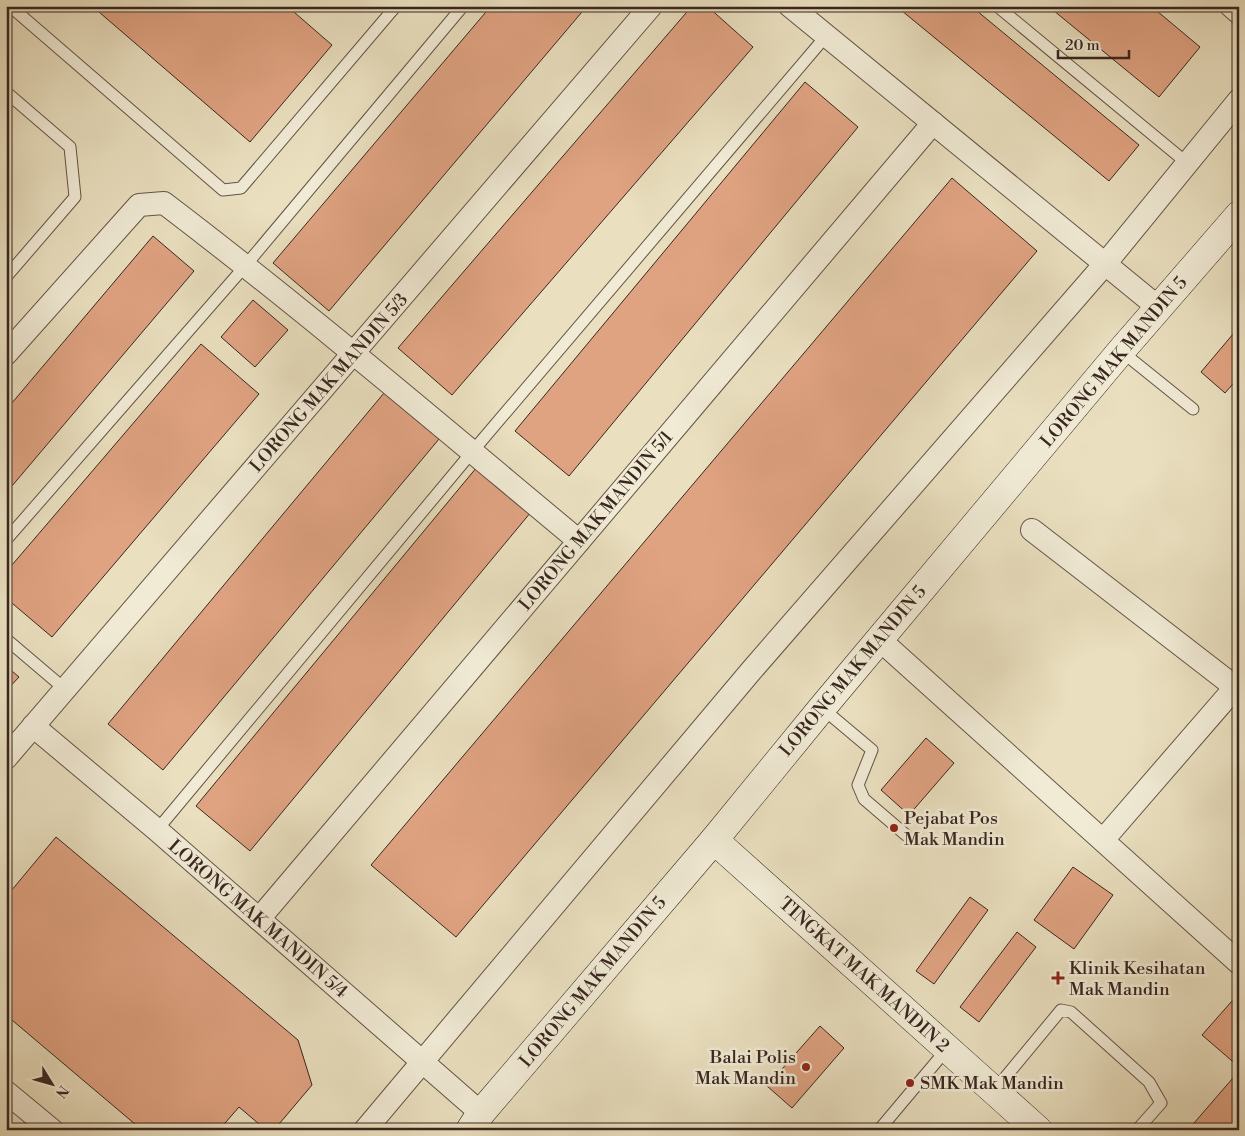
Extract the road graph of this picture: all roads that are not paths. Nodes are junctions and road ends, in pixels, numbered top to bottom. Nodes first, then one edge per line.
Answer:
1 (10, 6) edge
2 (396, 6) edge
3 (463, 6) edge
4 (651, 6) edge
5 (790, 6) edge
6 (997, 6) edge
7 (1231, 6) edge
8 (1239, 12) edge
9 (826, 36) junction
10 (6, 92) edge
11 (1239, 100) edge
12 (933, 124) junction
13 (1187, 163) junction
14 (1239, 215) edge
15 (1105, 264) junction
16 (246, 265) junction
17 (6, 277) edge
18 (1159, 308) junction
19 (1122, 351) junction
20 (6, 354) edge
21 (354, 354) junction
22 (1193, 409) dead end
23 (472, 452) junction
24 (1032, 530) dead end
25 (6, 540) edge
26 (579, 541) junction
27 (6, 638) edge
28 (880, 640) junction
29 (1238, 687) edge
30 (66, 690) junction
31 (822, 708) junction
32 (33, 726) junction
33 (6, 758) edge
34 (157, 830) junction
35 (906, 835) dead end
36 (714, 840) junction
37 (1103, 840) junction
38 (259, 919) junction
39 (1239, 963) edge
40 (947, 1049) junction
41 (423, 1063) junction
42 (994, 1091) junction
43 (6, 1092) edge
44 (476, 1121) edge
45 (52, 1130) edge
46 (365, 1130) edge
47 (878, 1130) edge
48 (1038, 1130) edge
49 (1137, 1130) edge

1 - 2 lane
3 - 16 lane
4 - 21 street, LORONG MAK MANDIN 5/3
5 - 9 street
6 - 13 lane
7 - 8 street
9 - 12 street
9 - 23 lane
10 - 17 lane
11 - 13 street
12 - 15 street
12 - 26 street, LORONG MAK MANDIN 5/1
13 - 15 street
14 - 18 street, LORONG MAK MANDIN 5
15 - 18 street
15 - 41 street
16 - 20 street
16 - 21 street
16 - 25 lane
18 - 19 street, LORONG MAK MANDIN 5
19 - 22 lane
19 - 28 street, LORONG MAK MANDIN 5
21 - 23 street
21 - 30 street, LORONG MAK MANDIN 5/3
23 - 26 street
23 - 34 lane
24 - 29 street
26 - 38 street, LORONG MAK MANDIN 5/1
27 - 30 lane
28 - 31 street, LORONG MAK MANDIN 5
28 - 37 street
29 - 37 street
30 - 32 street, LORONG MAK MANDIN 5/3
31 - 35 lane
31 - 36 street, LORONG MAK MANDIN 5
32 - 33 street, LORONG MAK MANDIN 5/3
32 - 34 street, LORONG MAK MANDIN 5/4
34 - 38 street, LORONG MAK MANDIN 5/4
36 - 40 street, TINGKAT MAK MANDIN 2
36 - 44 street, LORONG MAK MANDIN 5
37 - 39 street
38 - 41 street, LORONG MAK MANDIN 5/4
40 - 42 street, TINGKAT MAK MANDIN 2
40 - 47 lane
41 - 44 street, LORONG MAK MANDIN 5/4
41 - 46 street
42 - 48 street, TINGKAT MAK MANDIN 2
42 - 49 lane
43 - 45 street

